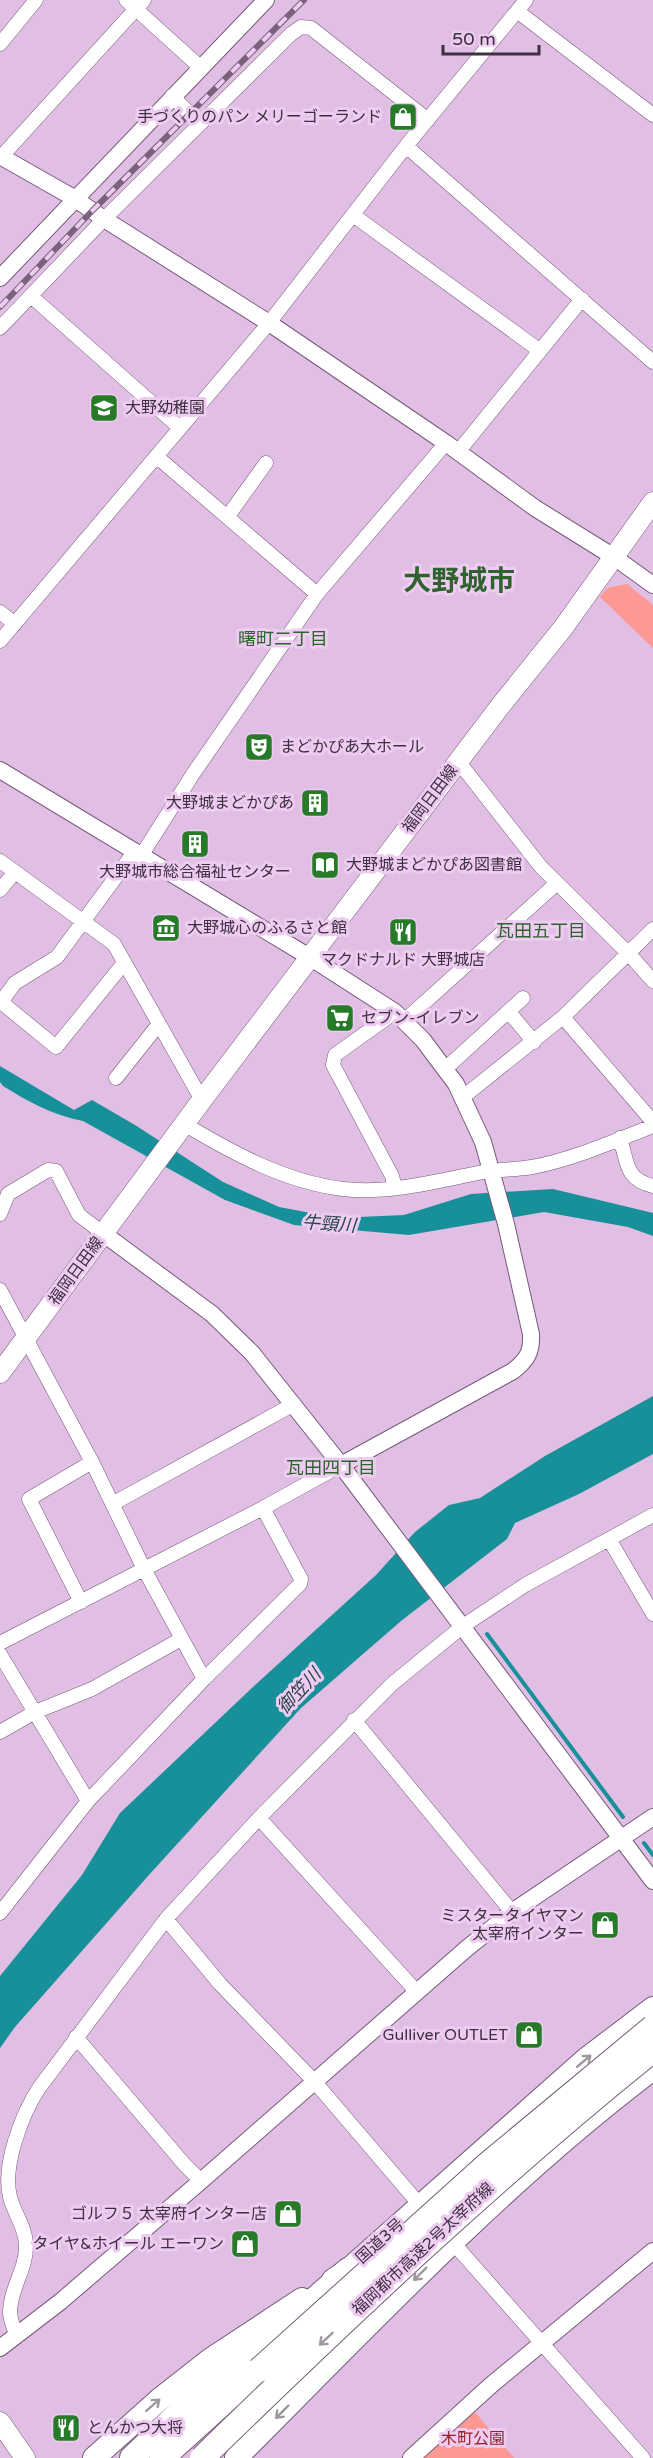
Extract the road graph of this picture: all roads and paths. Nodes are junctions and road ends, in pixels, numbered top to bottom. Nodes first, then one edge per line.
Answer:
1 (36, 0) edge
2 (266, 0) edge
3 (135, 3) edge
4 (522, 5) edge
5 (0, 44) edge
6 (200, 67) junction
7 (172, 96) junction
8 (653, 115) edge
9 (428, 120) junction
10 (199, 123) junction
11 (406, 146) junction
12 (0, 156) edge
13 (74, 198) junction
14 (353, 215) junction
15 (104, 219) junction
16 (0, 278) edge
17 (31, 296) junction
18 (582, 300) junction
19 (268, 323) junction
20 (0, 328) edge
21 (539, 350) junction
22 (653, 362) edge
23 (180, 428) junction
24 (452, 448) junction
25 (156, 456) junction
26 (266, 463) dead end
27 (653, 502) edge
28 (228, 516) junction
29 (614, 557) junction
30 (653, 585) edge
31 (317, 594) junction
32 (0, 612) edge
33 (15, 624) junction
34 (0, 641) edge
35 (458, 761) junction
36 (0, 770) edge
37 (138, 854) junction
38 (0, 861) edge
39 (15, 872) junction
40 (558, 883) junction
41 (0, 890) edge
42 (82, 921) junction
43 (653, 929) edge
44 (629, 954) junction
45 (311, 958) junction
46 (124, 963) junction
47 (650, 973) edge
48 (524, 998) dead end
49 (509, 1012) junction
50 (400, 1017) junction
51 (563, 1017) junction
52 (159, 1024) junction
53 (534, 1042) junction
54 (446, 1069) junction
55 (116, 1078) dead end
56 (463, 1097) junction
57 (202, 1100) junction
58 (184, 1124) junction
59 (653, 1124) edge
60 (620, 1138) junction
61 (493, 1175) junction
62 (653, 1186) edge
63 (395, 1188) junction
64 (0, 1214) edge
65 (104, 1234) junction
66 (0, 1290) edge
67 (27, 1339) junction
68 (0, 1373) edge
69 (294, 1404) junction
70 (92, 1462) junction
71 (341, 1465) junction
72 (114, 1503) junction
73 (263, 1508) junction
74 (653, 1515) edge
75 (609, 1539) junction
76 (144, 1569) junction
77 (81, 1602) junction
78 (653, 1614) edge
79 (463, 1626) junction
80 (181, 1639) junction
81 (0, 1643) edge
82 (0, 1654) edge
83 (204, 1679) junction
84 (35, 1712) junction
85 (354, 1720) junction
86 (0, 1732) edge
87 (88, 1801) junction
88 (653, 1817) edge
89 (259, 1818) junction
90 (621, 1837) junction
91 (653, 1881) edge
92 (512, 1912) junction
93 (0, 1913) edge
94 (166, 1919) junction
95 (416, 1991) junction
96 (653, 2008) edge
97 (653, 2027) edge
98 (76, 2037) junction
99 (653, 2050) edge
100 (653, 2069) edge
101 (314, 2081) junction
102 (201, 2181) junction
103 (420, 2205) junction
104 (452, 2242) junction
105 (653, 2251) edge
106 (348, 2270) junction
107 (16, 2334) junction
108 (543, 2342) junction
109 (0, 2348) edge
110 (259, 2370) junction
111 (0, 2422) edge
112 (26, 2458) edge
113 (94, 2458) edge
114 (132, 2458) edge
115 (162, 2458) edge
116 (169, 2458) edge
117 (202, 2458) edge
118 (236, 2458) edge
119 (411, 2458) edge
120 (643, 2458) edge

1 - 5 street
2 - 6 street
3 - 6 street
3 - 12 street
4 - 8 street
4 - 9 street
6 - 7 street
7 - 10 street
7 - 13 street
9 - 10 street
9 - 11 street
10 - 15 street
11 - 14 street
11 - 18 street
12 - 13 street
13 - 15 street
13 - 16 street
14 - 19 street
14 - 21 street
15 - 17 street
15 - 19 street
17 - 20 street
17 - 23 street
18 - 21 street
18 - 22 street
19 - 23 street
19 - 24 street
21 - 24 street
23 - 25 street
24 - 29 street
24 - 31 street
25 - 28 street
25 - 33 street
26 - 28 street
27 - 29 main road, 福岡日田線
28 - 31 street
29 - 30 street
29 - 35 main road, 福岡日田線
31 - 37 street
32 - 33 street
33 - 34 street
35 - 40 street
35 - 45 main road, 福岡日田線
36 - 37 street
37 - 42 street
37 - 45 street
38 - 39 street
39 - 41 street
39 - 42 street
40 - 44 street
40 - 50 street
42 - 46 street
42 - 46 street
43 - 44 street
44 - 47 street
44 - 51 street
45 - 50 street
45 - 57 main road, 福岡日田線
46 - 52 street
48 - 49 street
49 - 53 street
49 - 54 street
50 - 54 street
50 - 63 street
51 - 53 street
51 - 59 street
52 - 55 street
52 - 57 street
53 - 56 street
54 - 56 street
56 - 61 street
57 - 58 main road, 福岡日田線
58 - 63 street
58 - 65 main road, 福岡日田線
59 - 60 street
60 - 61 street
60 - 62 street
61 - 63 street
61 - 71 street
64 - 65 street
65 - 67 main road, 福岡日田線
65 - 69 street
66 - 67 street
67 - 68 main road, 福岡日田線
67 - 70 street
69 - 71 street
69 - 72 street
70 - 72 street
70 - 77 street
71 - 73 street
71 - 79 street
72 - 76 street
73 - 76 street
73 - 83 street
74 - 75 street
75 - 78 street
75 - 79 street
76 - 77 street
76 - 80 street
77 - 81 street
79 - 85 street
79 - 90 street
80 - 83 street
80 - 84 street
82 - 84 street
83 - 87 street
84 - 86 street
84 - 87 street
85 - 89 street
85 - 92 street
87 - 93 street
88 - 90 street
89 - 94 street
89 - 95 street
90 - 91 street
90 - 92 street
92 - 95 street
94 - 98 street
94 - 101 street
95 - 101 street
103 -> 96 highway, 国道3号
97 - 110 highway, 福岡都市高速2号太宰府線, bridge
98 - 102 street
98 - 107 street
99 -> 117 highway, 福岡都市高速2号太宰府線, bridge
100 - 104 highway
101 - 102 street
101 - 103 street
102 - 107 street
103 - 104 street
103 - 106 highway, 国道3号
104 - 108 street
104 -> 118 highway
105 - 108 street
113 -> 106 highway, 国道3号
106 - 114 highway
107 - 109 street
108 - 119 street
108 - 120 street
110 - 115 highway
110 - 116 highway
111 - 112 main road

